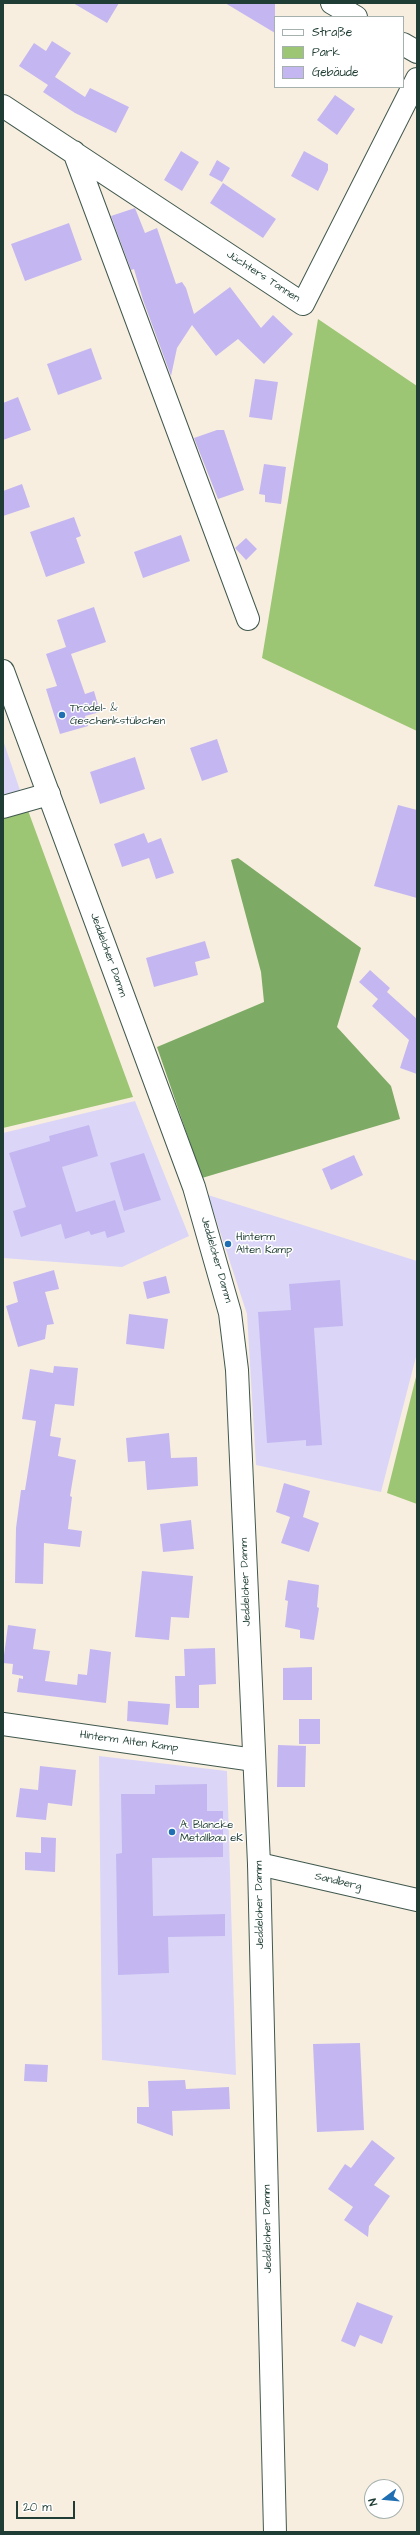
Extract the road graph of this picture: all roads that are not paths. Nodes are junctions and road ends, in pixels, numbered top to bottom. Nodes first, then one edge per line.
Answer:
1 (332, 3) edge
2 (354, 16) edge
3 (404, 45) edge
4 (417, 52) edge
5 (417, 79) edge
6 (3, 106) edge
7 (74, 152) junction
8 (248, 619) dead end
9 (3, 671) edge
10 (49, 794) junction
11 (3, 807) edge
12 (3, 1724) edge
13 (254, 1760) junction
14 (260, 1864) junction
15 (417, 1900) edge
16 (275, 2532) edge

1 - 2 main road
3 - 4 main road
5 - 7 main road, Jüchters Tannen
6 - 7 main road, Jüchters Tannen
7 - 8 main road
9 - 10 main road, Jeddeloher Damm
10 - 11 main road
10 - 13 main road, Jeddeloher Damm
12 - 13 main road, Hinterm Alten Kamp
13 - 14 main road, Jeddeloher Damm
14 - 15 main road, Sandberg
14 - 16 main road, Jeddeloher Damm

